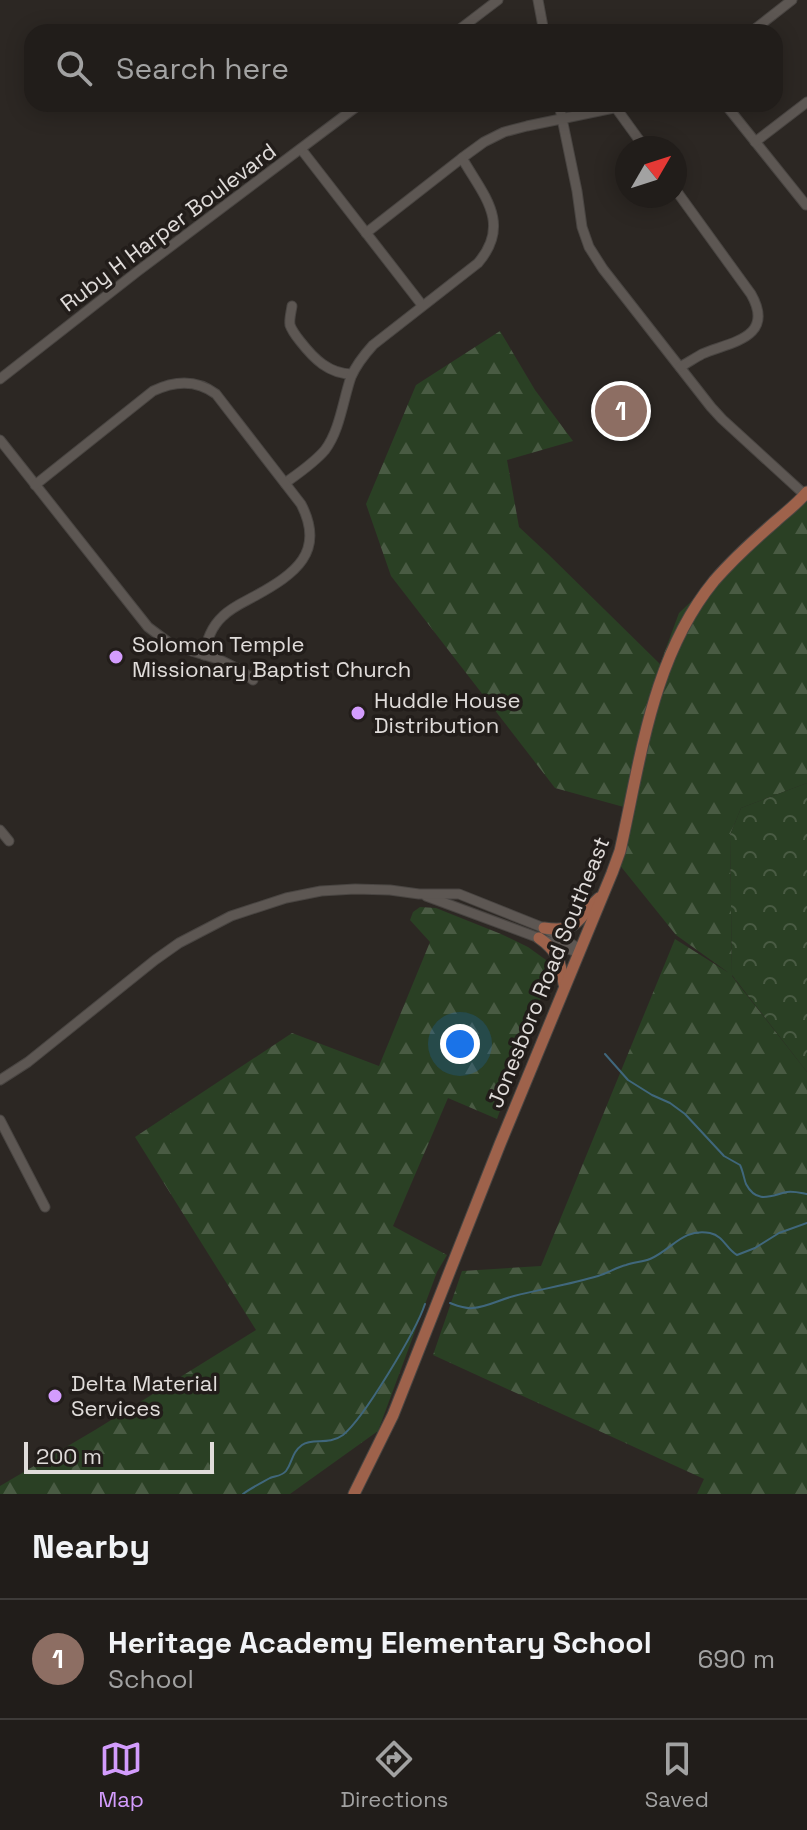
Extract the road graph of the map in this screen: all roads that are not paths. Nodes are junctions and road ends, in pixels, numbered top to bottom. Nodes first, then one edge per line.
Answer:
1 (498, 0) edge
2 (538, 0) edge
3 (792, 0) edge
4 (466, 24) edge
5 (542, 24) edge
6 (761, 24) edge
7 (807, 102) edge
8 (350, 112) edge
9 (561, 112) edge
10 (594, 112) edge
11 (619, 112) edge
12 (731, 112) edge
13 (562, 118) junction
14 (636, 136) edge
15 (755, 142) junction
16 (301, 149) junction
17 (462, 158) junction
18 (806, 205) edge
19 (687, 206) edge
20 (366, 233) junction
21 (422, 305) junction
22 (292, 306) dead end
23 (680, 367) junction
24 (352, 374) junction
25 (0, 379) edge
26 (0, 440) edge
27 (285, 483) junction
28 (35, 485) junction
29 (806, 493) edge
30 (204, 655) junction
31 (253, 680) dead end
32 (0, 830) edge
33 (9, 841) dead end
34 (419, 894) junction
35 (602, 895) junction
36 (514, 915) junction
37 (510, 927) junction
38 (542, 933) junction
39 (579, 951) junction
40 (564, 987) junction
41 (0, 1080) edge
42 (0, 1120) edge
43 (45, 1207) dead end
44 (354, 1494) edge

1 - 4 street
2 - 5 street
3 - 6 street
7 - 15 street
8 - 16 street, Ruby H Harper Boulevard
9 - 13 street
10 - 13 street
11 - 14 street
12 - 15 street
13 - 17 street
13 - 23 street
15 - 18 street
16 - 20 street
16 - 25 street, Ruby H Harper Boulevard
17 - 20 street
17 - 21 street
19 - 23 street
20 - 21 street
21 - 24 street
22 - 24 street
23 - 29 street
24 - 27 street
26 - 28 street
27 - 28 street
27 - 30 street
28 - 30 street
29 - 35 main road, Jonesboro Road Southeast
30 - 31 street
32 - 33 street
34 - 36 street
34 - 37 street
34 - 41 street
35 - 38 main road
35 - 39 main road, Jonesboro Road Southeast
36 - 37 street
36 - 38 street
37 - 38 street
38 - 39 street
38 - 40 main road
39 - 40 main road, Jonesboro Road Southeast
40 - 44 main road, Jonesboro Road Southeast
42 - 43 street

